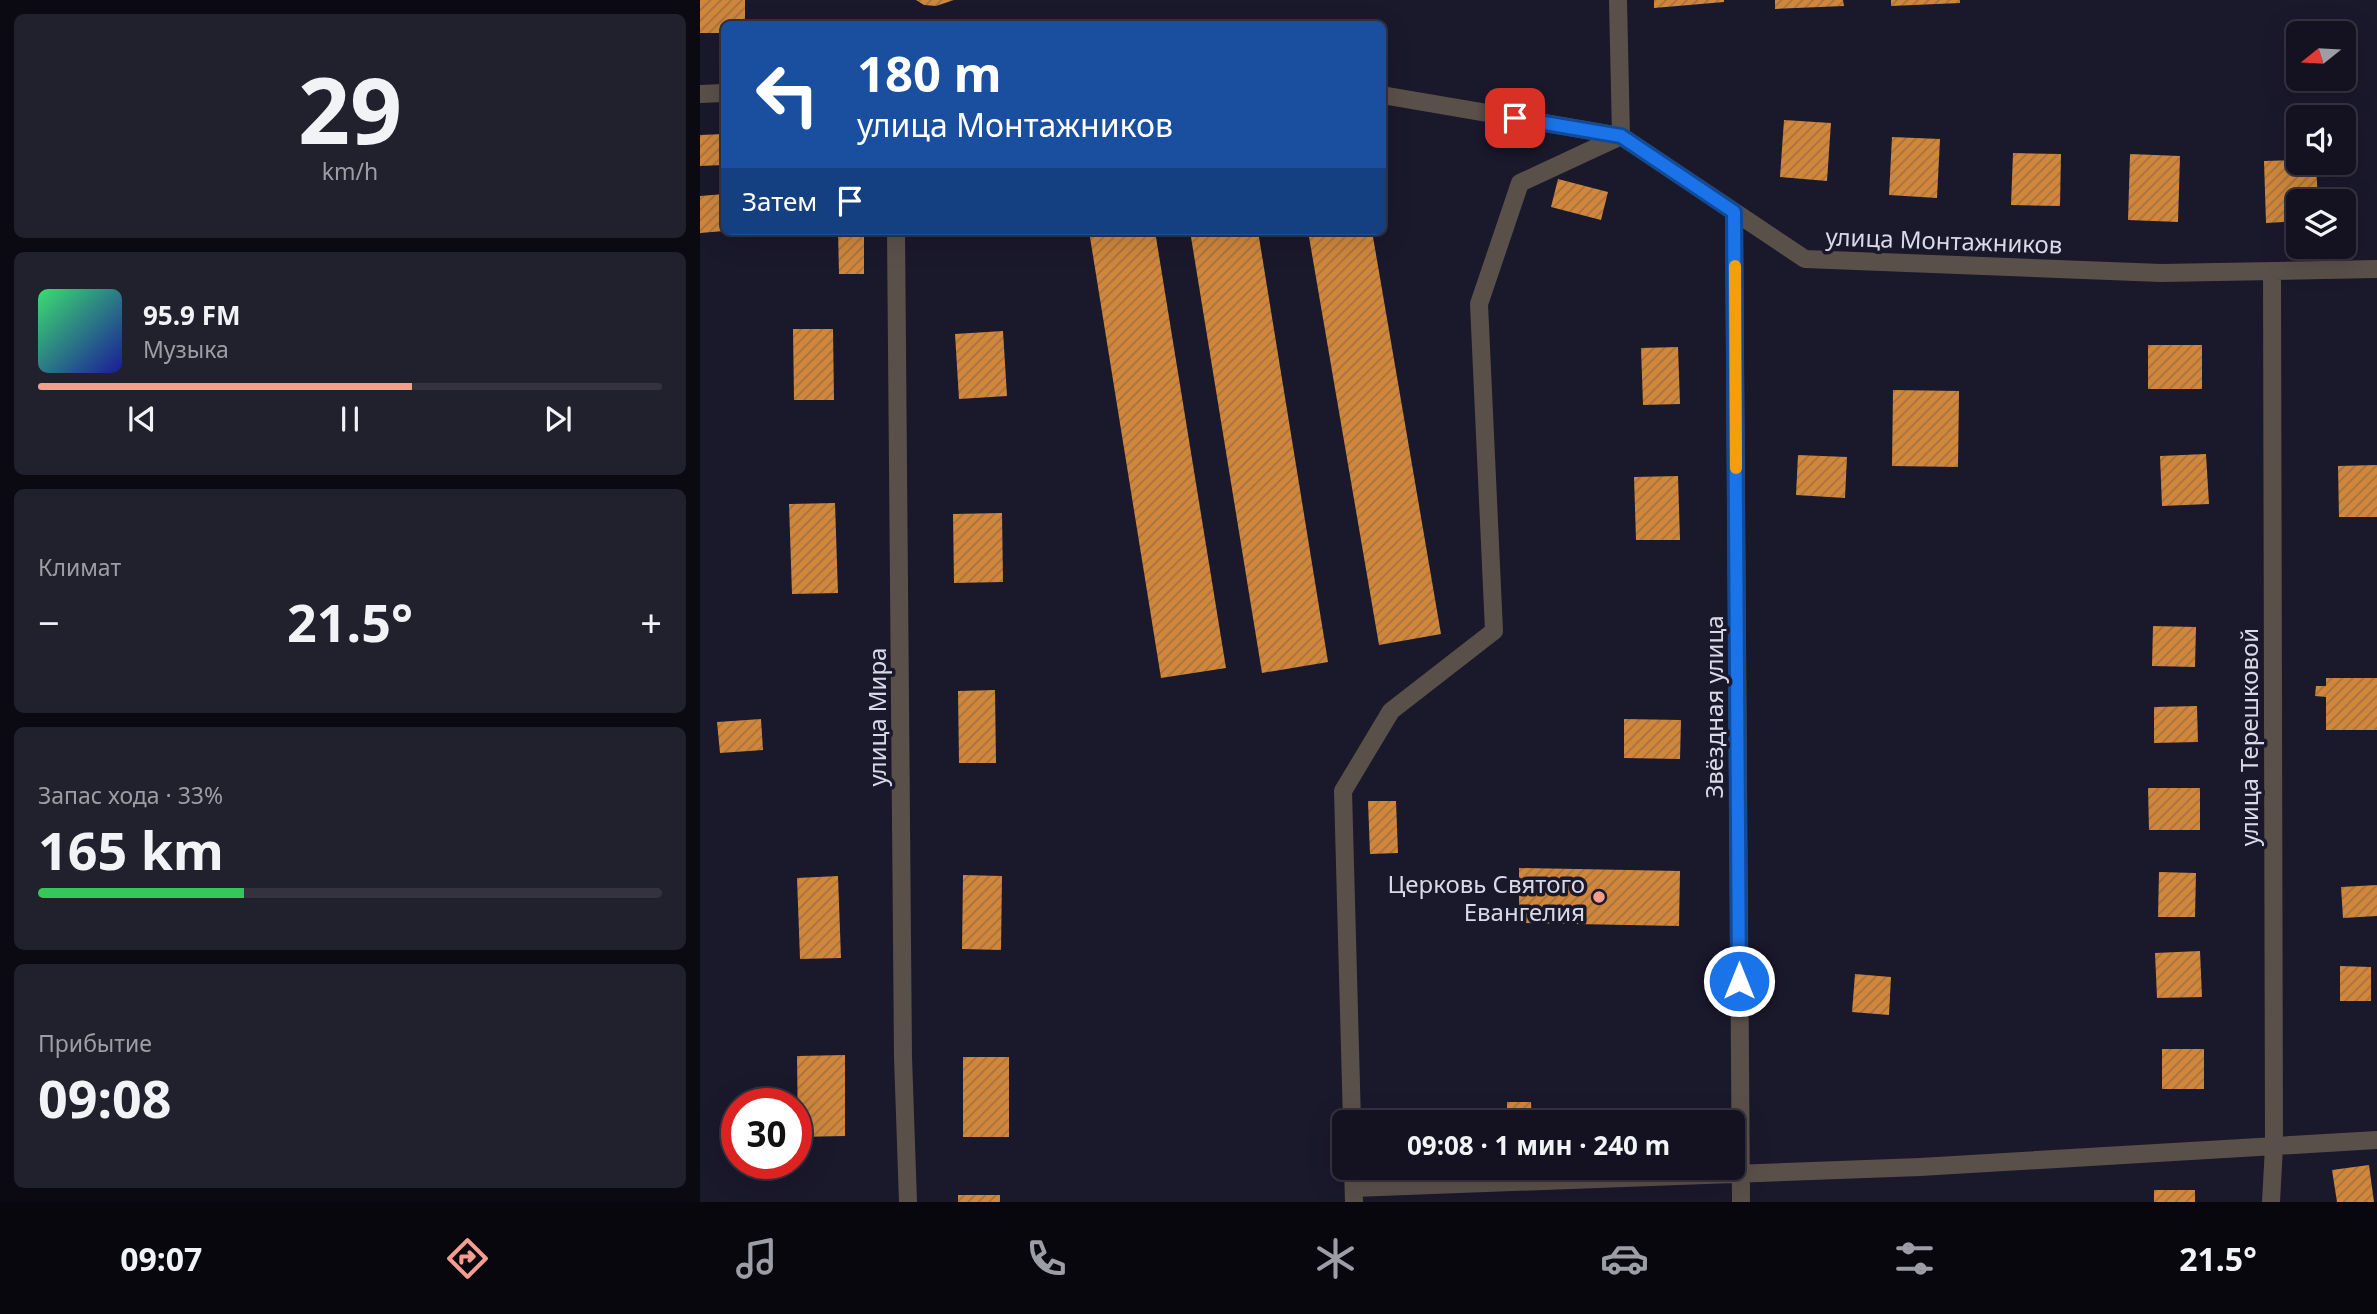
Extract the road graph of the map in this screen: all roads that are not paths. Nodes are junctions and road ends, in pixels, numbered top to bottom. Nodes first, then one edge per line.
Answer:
1 (1618, 0) edge
2 (721, 93) edge
3 (700, 94) edge
4 (1386, 96) edge
5 (1621, 136) junction
6 (1734, 212) junction
7 (897, 235) edge
8 (2377, 269) edge
9 (2272, 271) junction
10 (1352, 1110) edge
11 (1741, 1110) edge
12 (2377, 1140) edge
13 (2274, 1147) junction
14 (1745, 1173) edge
15 (1618, 1180) edge
16 (1741, 1180) edge
17 (1354, 1195) edge
18 (908, 1202) edge
19 (1741, 1202) edge
20 (2271, 1202) edge

1 - 5 street
2 - 3 street
4 - 5 street, улица Монтажников
5 - 6 street, улица Монтажников
5 - 10 street
6 - 9 street, улица Монтажников
6 - 11 street, Звёздная улица
7 - 18 street, улица Мира
8 - 9 street, улица Монтажников
9 - 13 street, улица Терешковой
12 - 13 street
13 - 14 street
13 - 20 street, улица Терешковой
15 - 17 street
16 - 19 street, Звёздная улица

